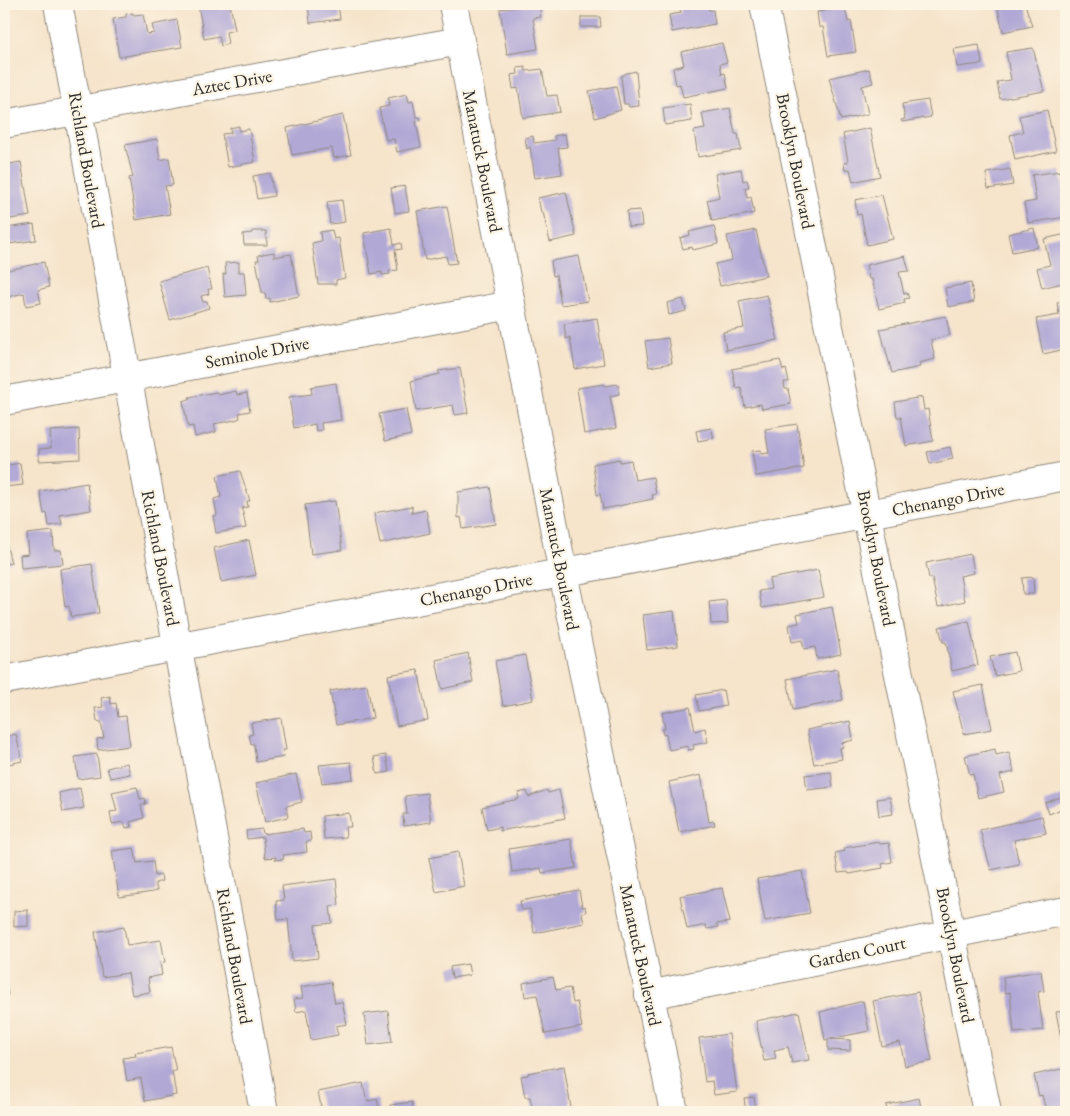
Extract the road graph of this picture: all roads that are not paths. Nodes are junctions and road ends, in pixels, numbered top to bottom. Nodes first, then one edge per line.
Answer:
1 (58, 4) edge
2 (452, 4) edge
3 (764, 4) edge
4 (460, 41) junction
5 (78, 110) junction
6 (4, 124) edge
7 (511, 305) junction
8 (127, 377) junction
9 (4, 400) edge
10 (1066, 476) edge
11 (868, 515) junction
12 (563, 573) junction
13 (178, 646) junction
14 (4, 680) edge
15 (1066, 911) edge
16 (951, 933) junction
17 (649, 995) junction
18 (264, 1112) edge
19 (674, 1112) edge
20 (987, 1112) edge

1 - 5 street, Richland Boulevard
2 - 4 street, Manatuck Boulevard
3 - 11 street, Brooklyn Boulevard
4 - 5 street, Aztec Drive
4 - 7 street, Manatuck Boulevard
5 - 6 street, Aztec Drive
5 - 8 street, Richland Boulevard
7 - 8 street, Seminole Drive
7 - 12 street, Manatuck Boulevard
8 - 9 street, Seminole Drive
8 - 13 street, Richland Boulevard
10 - 11 street, Chenango Drive
11 - 12 street, Chenango Drive
11 - 16 street, Brooklyn Boulevard
12 - 13 street, Chenango Drive
12 - 17 street, Manatuck Boulevard
13 - 14 street, Chenango Drive
13 - 18 street, Richland Boulevard
15 - 16 street, Garden Court
16 - 17 street, Garden Court
16 - 20 street, Brooklyn Boulevard
17 - 19 street, Manatuck Boulevard

